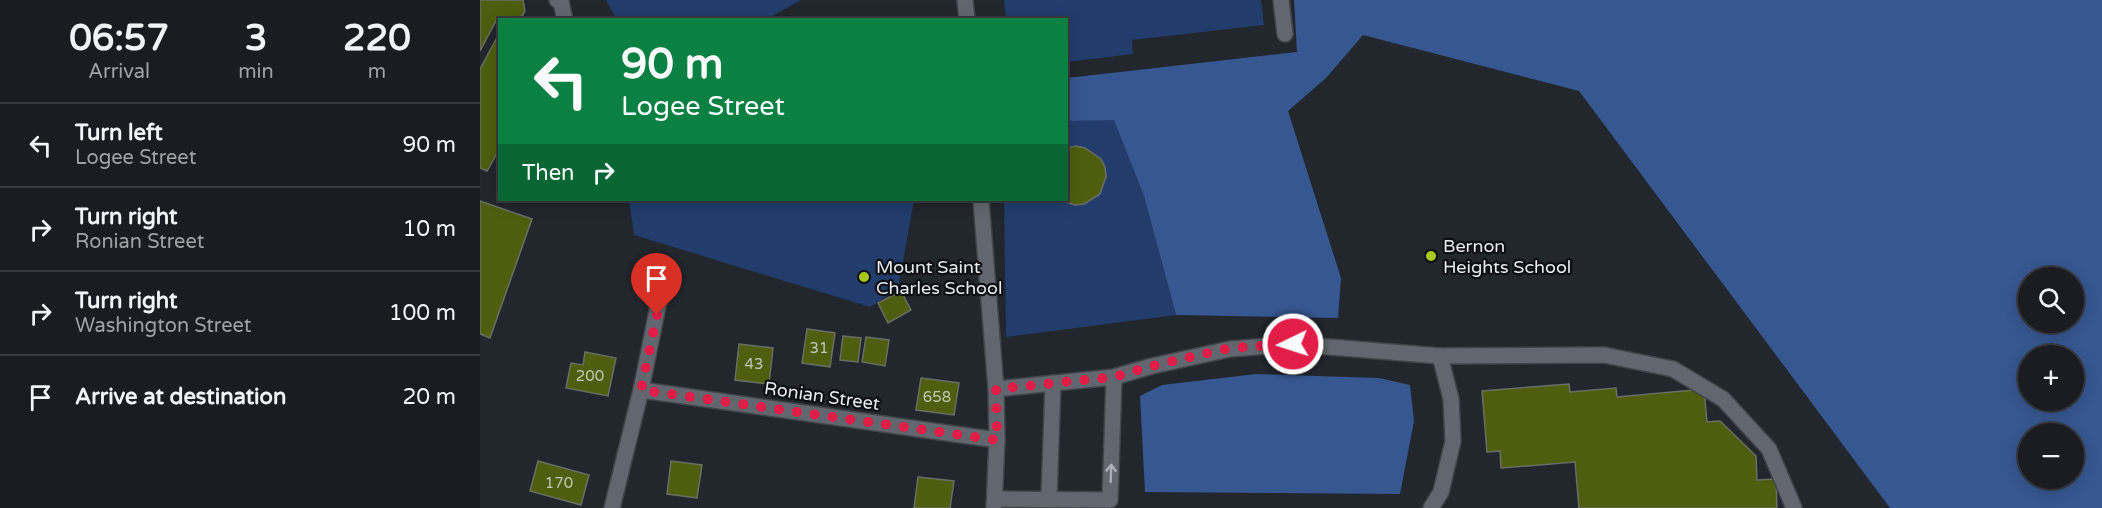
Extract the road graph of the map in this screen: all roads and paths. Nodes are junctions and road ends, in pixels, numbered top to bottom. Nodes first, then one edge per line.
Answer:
1 (557, 0) edge
2 (965, 0) edge
3 (1281, 0) edge
4 (565, 18) edge
5 (967, 18) edge
6 (1285, 34) dead end
7 (981, 201) edge
8 (660, 296) dead end
9 (1440, 356) junction
10 (1114, 377) junction
11 (1053, 383) junction
12 (996, 389) junction
13 (641, 390) junction
14 (997, 440) junction
15 (1049, 498) junction
16 (995, 503) edge
17 (612, 508) edge
18 (1431, 508) edge
19 (1794, 508) edge

1 - 4 street
2 - 5 street
3 - 6 street
7 - 12 street
8 - 13 street
9 - 10 street
9 - 18 street
9 - 19 street
10 - 11 street
15 -> 10 street
11 - 12 street
11 - 15 street
12 - 14 street
13 - 14 street, Ronian Street
13 - 17 street
14 - 16 street
15 - 16 street

